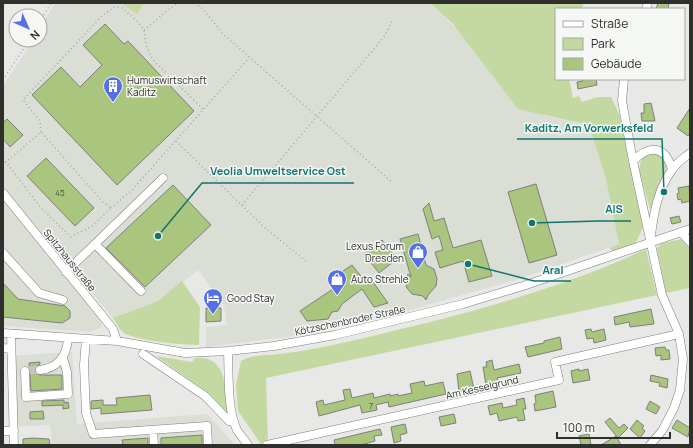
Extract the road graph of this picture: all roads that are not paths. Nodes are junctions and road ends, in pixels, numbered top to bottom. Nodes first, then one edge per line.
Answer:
1 (624, 80) edge
2 (690, 153) edge
3 (633, 161) junction
4 (672, 169) junction
5 (163, 178) dead end
6 (3, 193) edge
7 (690, 229) edge
8 (681, 232) junction
9 (651, 242) junction
10 (690, 242) edge
11 (95, 244) junction
12 (3, 253) edge
13 (66, 272) junction
14 (141, 291) dead end
15 (64, 300) dead end
16 (7, 334) edge
17 (679, 334) junction
18 (68, 338) junction
19 (86, 339) junction
20 (117, 341) junction
21 (7, 348) edge
22 (228, 351) junction
23 (143, 354) dead end
24 (63, 358) junction
25 (12, 360) junction
26 (40, 370) tunnel mouth
27 (234, 422) junction
28 (153, 430) junction
29 (3, 431) edge
30 (14, 431) junction
31 (278, 444) edge
32 (14, 445) edge
33 (154, 445) edge
34 (208, 445) edge
35 (248, 445) edge
36 (267, 445) edge
37 (650, 445) edge

1 - 3 street
2 - 4 street
3 - 4 street
3 - 9 street
4 - 9 street
5 - 11 street
6 - 13 street, Spitzhausstraße
7 - 8 street, Kötzschenbroder Straße
8 - 9 street, Kötzschenbroder Straße
8 - 10 street
9 - 17 street
9 - 22 street, Kötzschenbroder Straße
11 - 13 street
11 - 14 street
12 - 15 street
13 - 20 street, Spitzhausstraße
16 - 18 street, Kötzschenbroder Straße
16 - 21 street
17 - 31 street, Am Kesselgrund
17 - 37 street
18 - 19 street, Kötzschenbroder Straße
18 - 24 street
19 - 20 street, Kötzschenbroder Straße
19 - 28 street
20 - 22 street, Kötzschenbroder Straße
21 - 25 street
22 - 27 street
23 - 27 street
24 - 25 street
24 - 26 street
25 - 30 street
27 - 35 street
28 - 33 street
28 - 34 street
29 - 30 street
30 - 32 street
31 - 36 street, Am Kesselgrund

